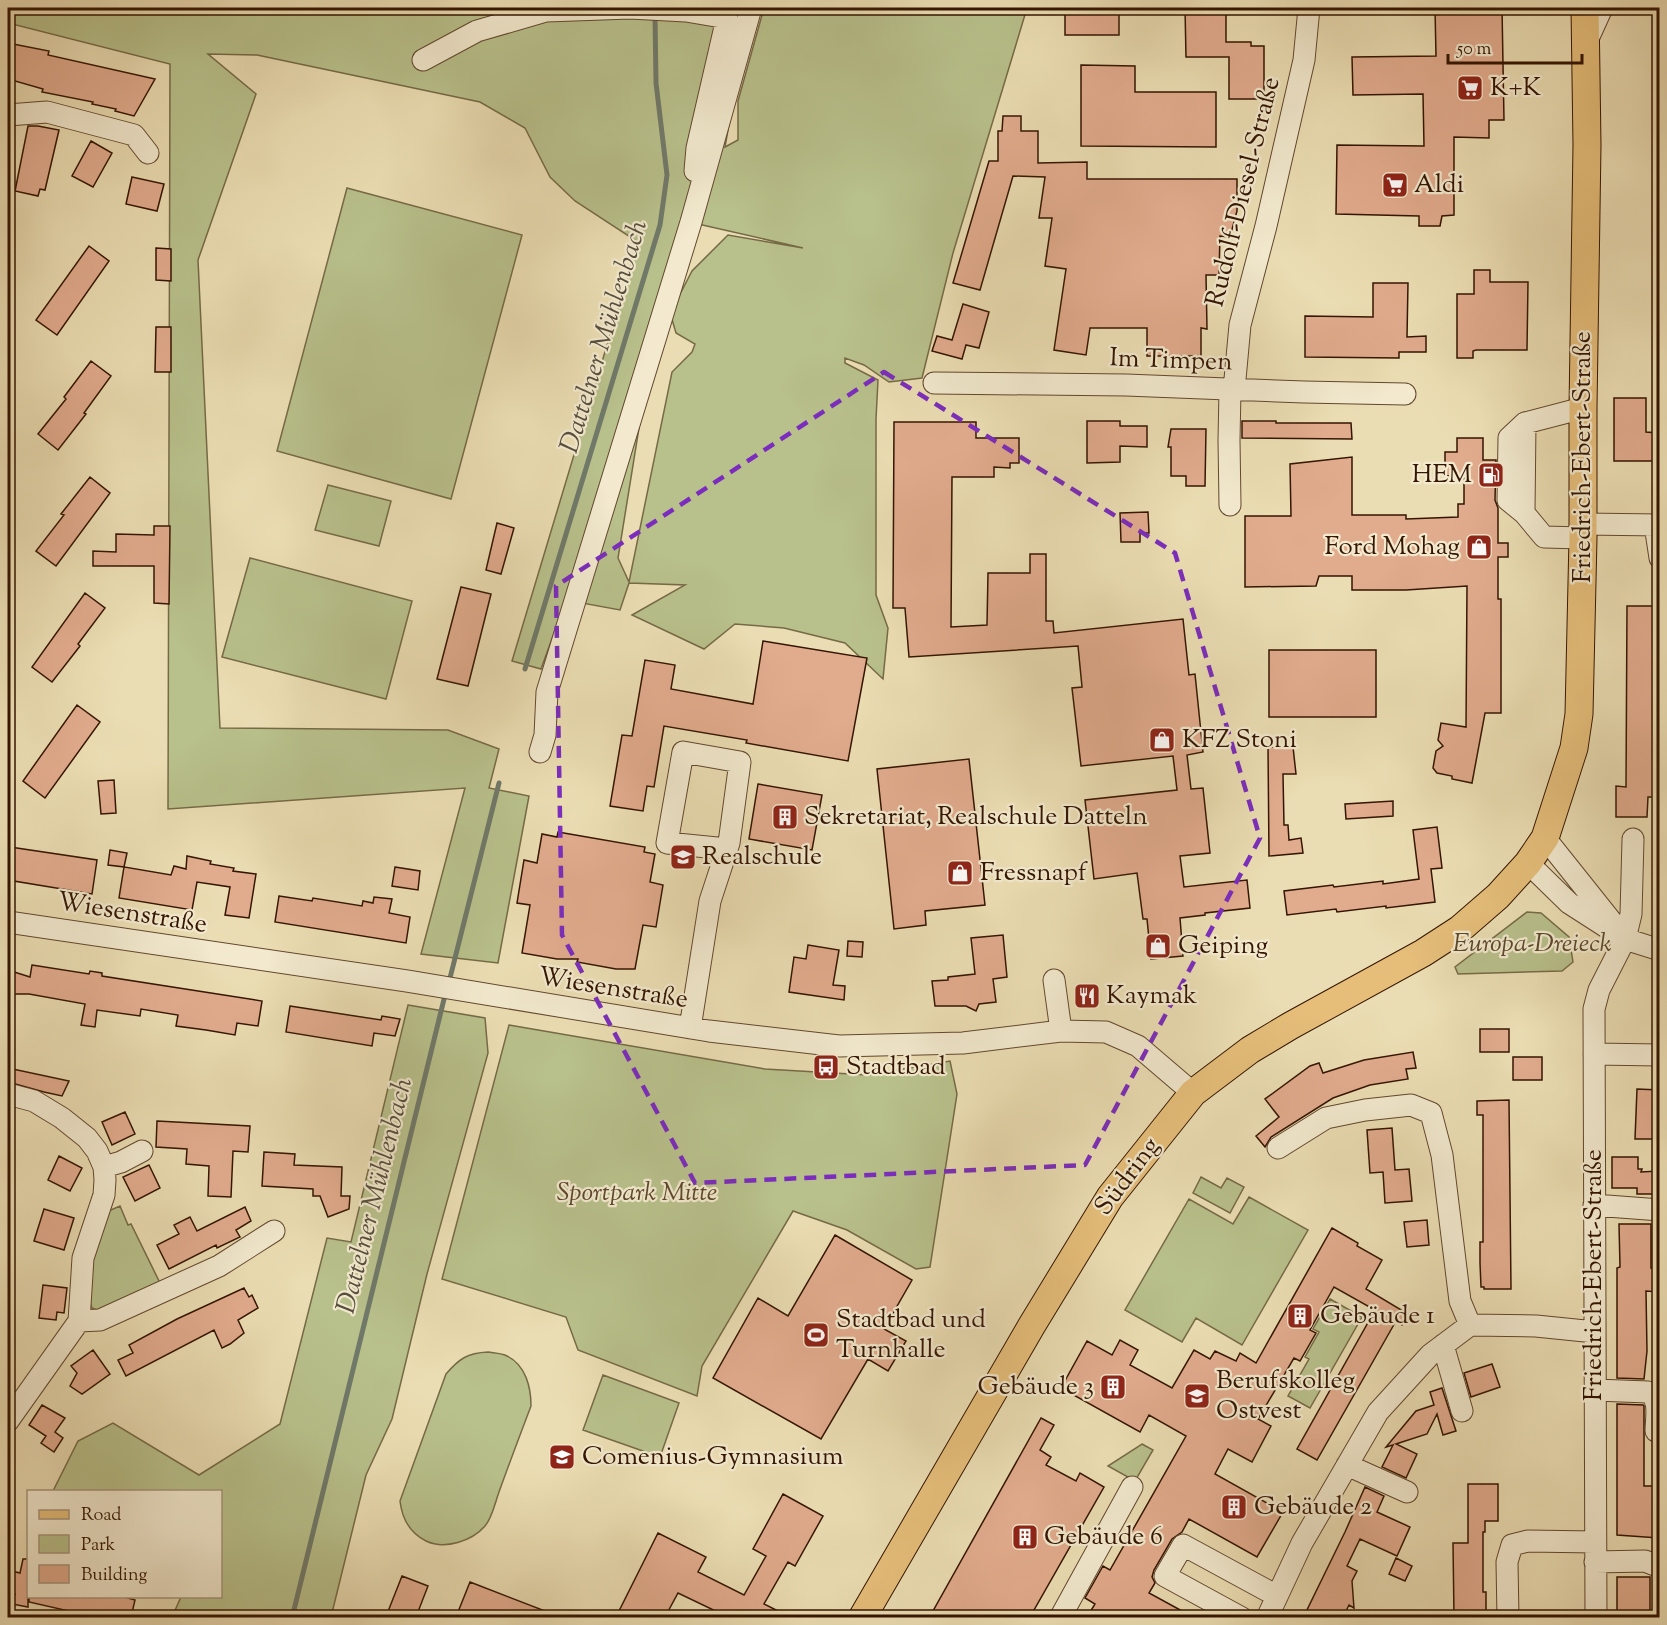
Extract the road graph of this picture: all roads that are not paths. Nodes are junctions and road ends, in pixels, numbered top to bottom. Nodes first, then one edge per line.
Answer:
1 (630, 8) edge
2 (751, 8) edge
3 (1309, 8) edge
4 (1586, 8) edge
5 (1602, 8) edge
6 (728, 13) edge
7 (1587, 42) junction
8 (423, 60) dead end
9 (8, 115) edge
10 (148, 153) dead end
11 (691, 222) junction
12 (934, 383) dead end
13 (1232, 390) junction
14 (1405, 394) dead end
15 (1583, 408) junction
16 (1230, 505) dead end
17 (1657, 525) edge
18 (1583, 531) junction
19 (1659, 558) edge
20 (540, 752) dead end
21 (1545, 838) junction
22 (1633, 838) dead end
23 (728, 849) junction
24 (1528, 863) junction
25 (8, 922) edge
26 (1625, 939) junction
27 (1659, 950) edge
28 (1054, 980) dead end
29 (690, 1028) junction
30 (1061, 1031) junction
31 (1594, 1054) junction
32 (1659, 1055) edge
33 (1193, 1093) junction
34 (8, 1094) edge
35 (1278, 1148) dead end
36 (142, 1151) dead end
37 (104, 1167) junction
38 (1594, 1205) junction
39 (1659, 1210) edge
40 (274, 1231) dead end
41 (79, 1322) junction
42 (1470, 1325) junction
43 (1595, 1332) junction
44 (1443, 1345) junction
45 (1595, 1390) junction
46 (1462, 1411) dead end
47 (8, 1421) edge
48 (1656, 1431) dead end
49 (1347, 1465) junction
50 (1132, 1487) dead end
51 (1407, 1491) dead end
52 (1595, 1552) junction
53 (1659, 1567) edge
54 (1277, 1596) junction
55 (862, 1617) edge
56 (1060, 1617) edge
57 (1242, 1617) edge
58 (1267, 1617) edge
59 (1508, 1617) edge
60 (1596, 1617) edge

1 - 6 street
1 - 8 street
2 - 11 street
3 - 13 street, Rudolf-Diesel-Straße
4 - 7 main road, Friedrich-Ebert-Straße
5 - 7 street, Friedrich-Ebert-Straße
6 - 11 street
7 - 15 main road, Friedrich-Ebert-Straße
9 - 10 street
11 - 20 street
12 - 13 street, Im Timpen
13 - 14 street, Im Timpen
13 - 16 street, Rudolf-Diesel-Straße
15 - 18 main road, Friedrich-Ebert-Straße
15 - 18 street
17 - 18 street
17 - 19 street
18 - 21 main road, Friedrich-Ebert-Straße
21 - 24 main road, Friedrich-Ebert-Straße
21 - 26 street
22 - 26 street, Friedrich-Ebert-Straße
23 - 23 street
23 - 29 street
24 - 26 street
24 - 33 main road, Südring
25 - 29 street, Wiesenstraße
26 - 27 street
26 - 31 street, Friedrich-Ebert-Straße
28 - 30 street
29 - 30 street, Wiesenstraße
30 - 33 street, Wiesenstraße
31 - 32 street
31 - 38 street, Friedrich-Ebert-Straße
33 - 55 main road, Südring
34 - 37 street
35 - 42 street
36 - 37 street
37 - 41 street
38 - 39 street
38 - 43 street, Friedrich-Ebert-Straße
40 - 41 street
41 - 47 street
42 - 43 street
42 - 44 street
43 - 45 street, Friedrich-Ebert-Straße
44 - 46 street
44 - 49 street
45 - 48 street
45 - 52 street, Friedrich-Ebert-Straße
49 - 51 street
49 - 54 street
50 - 56 street
52 - 53 street
52 - 59 street
52 - 60 street, Friedrich-Ebert-Straße
54 - 57 street
54 - 58 street

